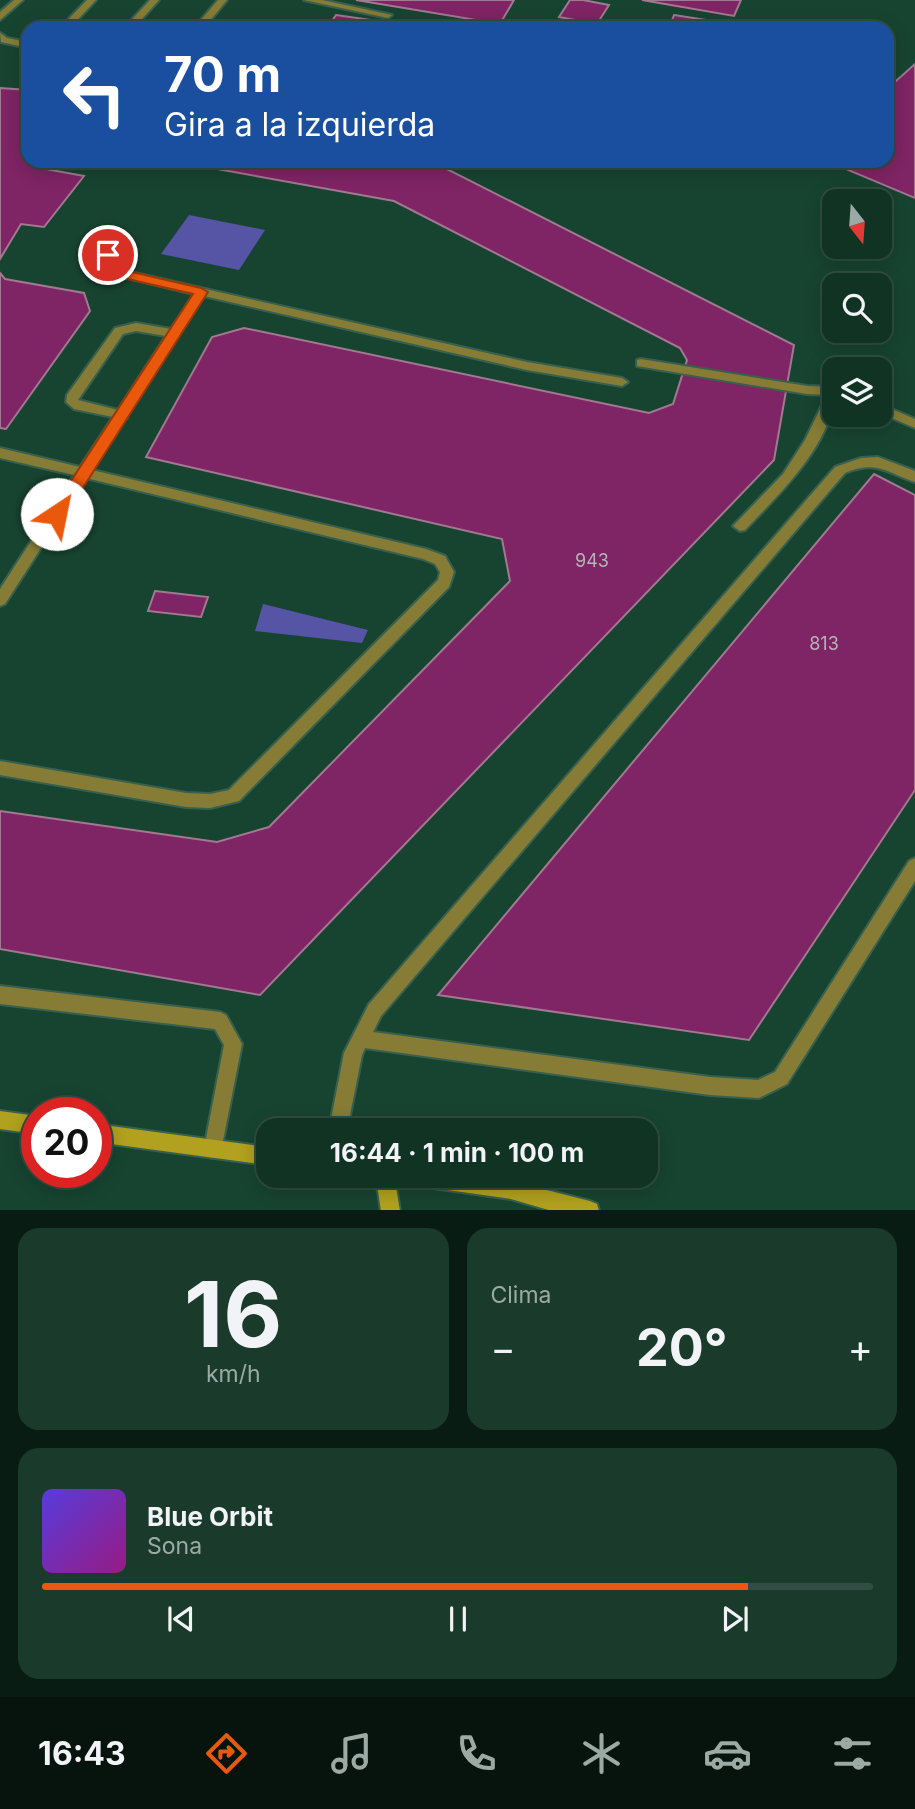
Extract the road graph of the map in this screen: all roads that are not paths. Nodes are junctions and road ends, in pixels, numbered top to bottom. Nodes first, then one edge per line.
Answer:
1 (19, 0) edge
2 (92, 0) edge
3 (155, 0) edge
4 (223, 0) edge
5 (308, 0) edge
6 (388, 15) dead end
7 (0, 17) edge
8 (72, 21) edge
9 (136, 21) edge
10 (205, 21) edge
11 (0, 36) edge
12 (21, 44) edge
13 (108, 255) dead end
14 (201, 292) junction
15 (175, 334) junction
16 (641, 363) dead end
17 (622, 382) dead end
18 (892, 413) edge
19 (122, 415) junction
20 (915, 424) edge
21 (0, 453) edge
22 (85, 473) junction
23 (915, 477) edge
24 (740, 526) dead end
25 (0, 600) edge
26 (0, 768) edge
27 (915, 866) edge
28 (0, 995) edge
29 (361, 1039) junction
30 (340, 1118) edge
31 (0, 1120) edge
32 (21, 1123) edge
33 (112, 1135) edge
34 (213, 1149) junction
35 (256, 1154) edge
36 (387, 1188) edge
37 (497, 1188) edge
38 (391, 1210) edge
39 (590, 1210) edge

1 - 7 lane
2 - 8 lane
3 - 9 lane
4 - 10 lane
5 - 6 lane
11 - 12 lane
13 - 14 lane
14 - 15 lane
14 - 17 lane
15 - 19 lane
15 - 19 lane
16 - 24 lane
18 - 20 lane
19 - 22 lane
21 - 22 lane
22 - 25 lane
22 - 26 lane
23 - 29 lane
27 - 29 lane
28 - 34 lane
29 - 30 lane
31 - 32 main road
33 - 34 main road
34 - 35 main road
36 - 38 main road
37 - 39 main road

